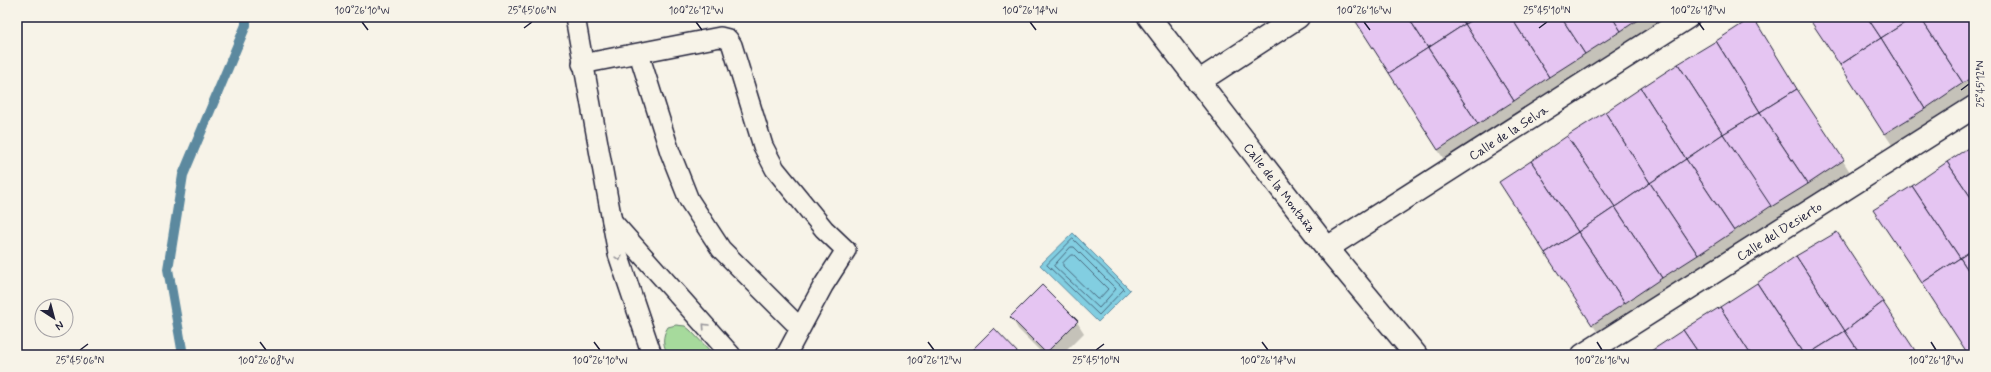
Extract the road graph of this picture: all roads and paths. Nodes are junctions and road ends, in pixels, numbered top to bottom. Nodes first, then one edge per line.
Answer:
1 (575, 17) edge
2 (1149, 17) edge
3 (1298, 17) edge
4 (1688, 17) edge
5 (638, 54) junction
6 (582, 64) junction
7 (1198, 82) junction
8 (1974, 107) edge
9 (611, 220) junction
10 (1327, 248) junction
11 (800, 328) junction
12 (652, 355) edge
13 (731, 355) edge
14 (786, 355) edge
15 (1416, 355) edge
16 (1584, 355) edge

1 - 6 lane
2 - 7 street, Calle de la Montaña
3 - 7 street
4 - 10 street, Calle de la Selva
5 - 6 lane
5 - 11 lane
5 - 11 lane
6 - 9 lane
7 - 10 street, Calle de la Montaña
8 - 16 street, Calle del Desierto
9 -> 12 lane
13 -> 9 lane
10 - 15 street, Calle de la Montaña
11 - 14 lane

